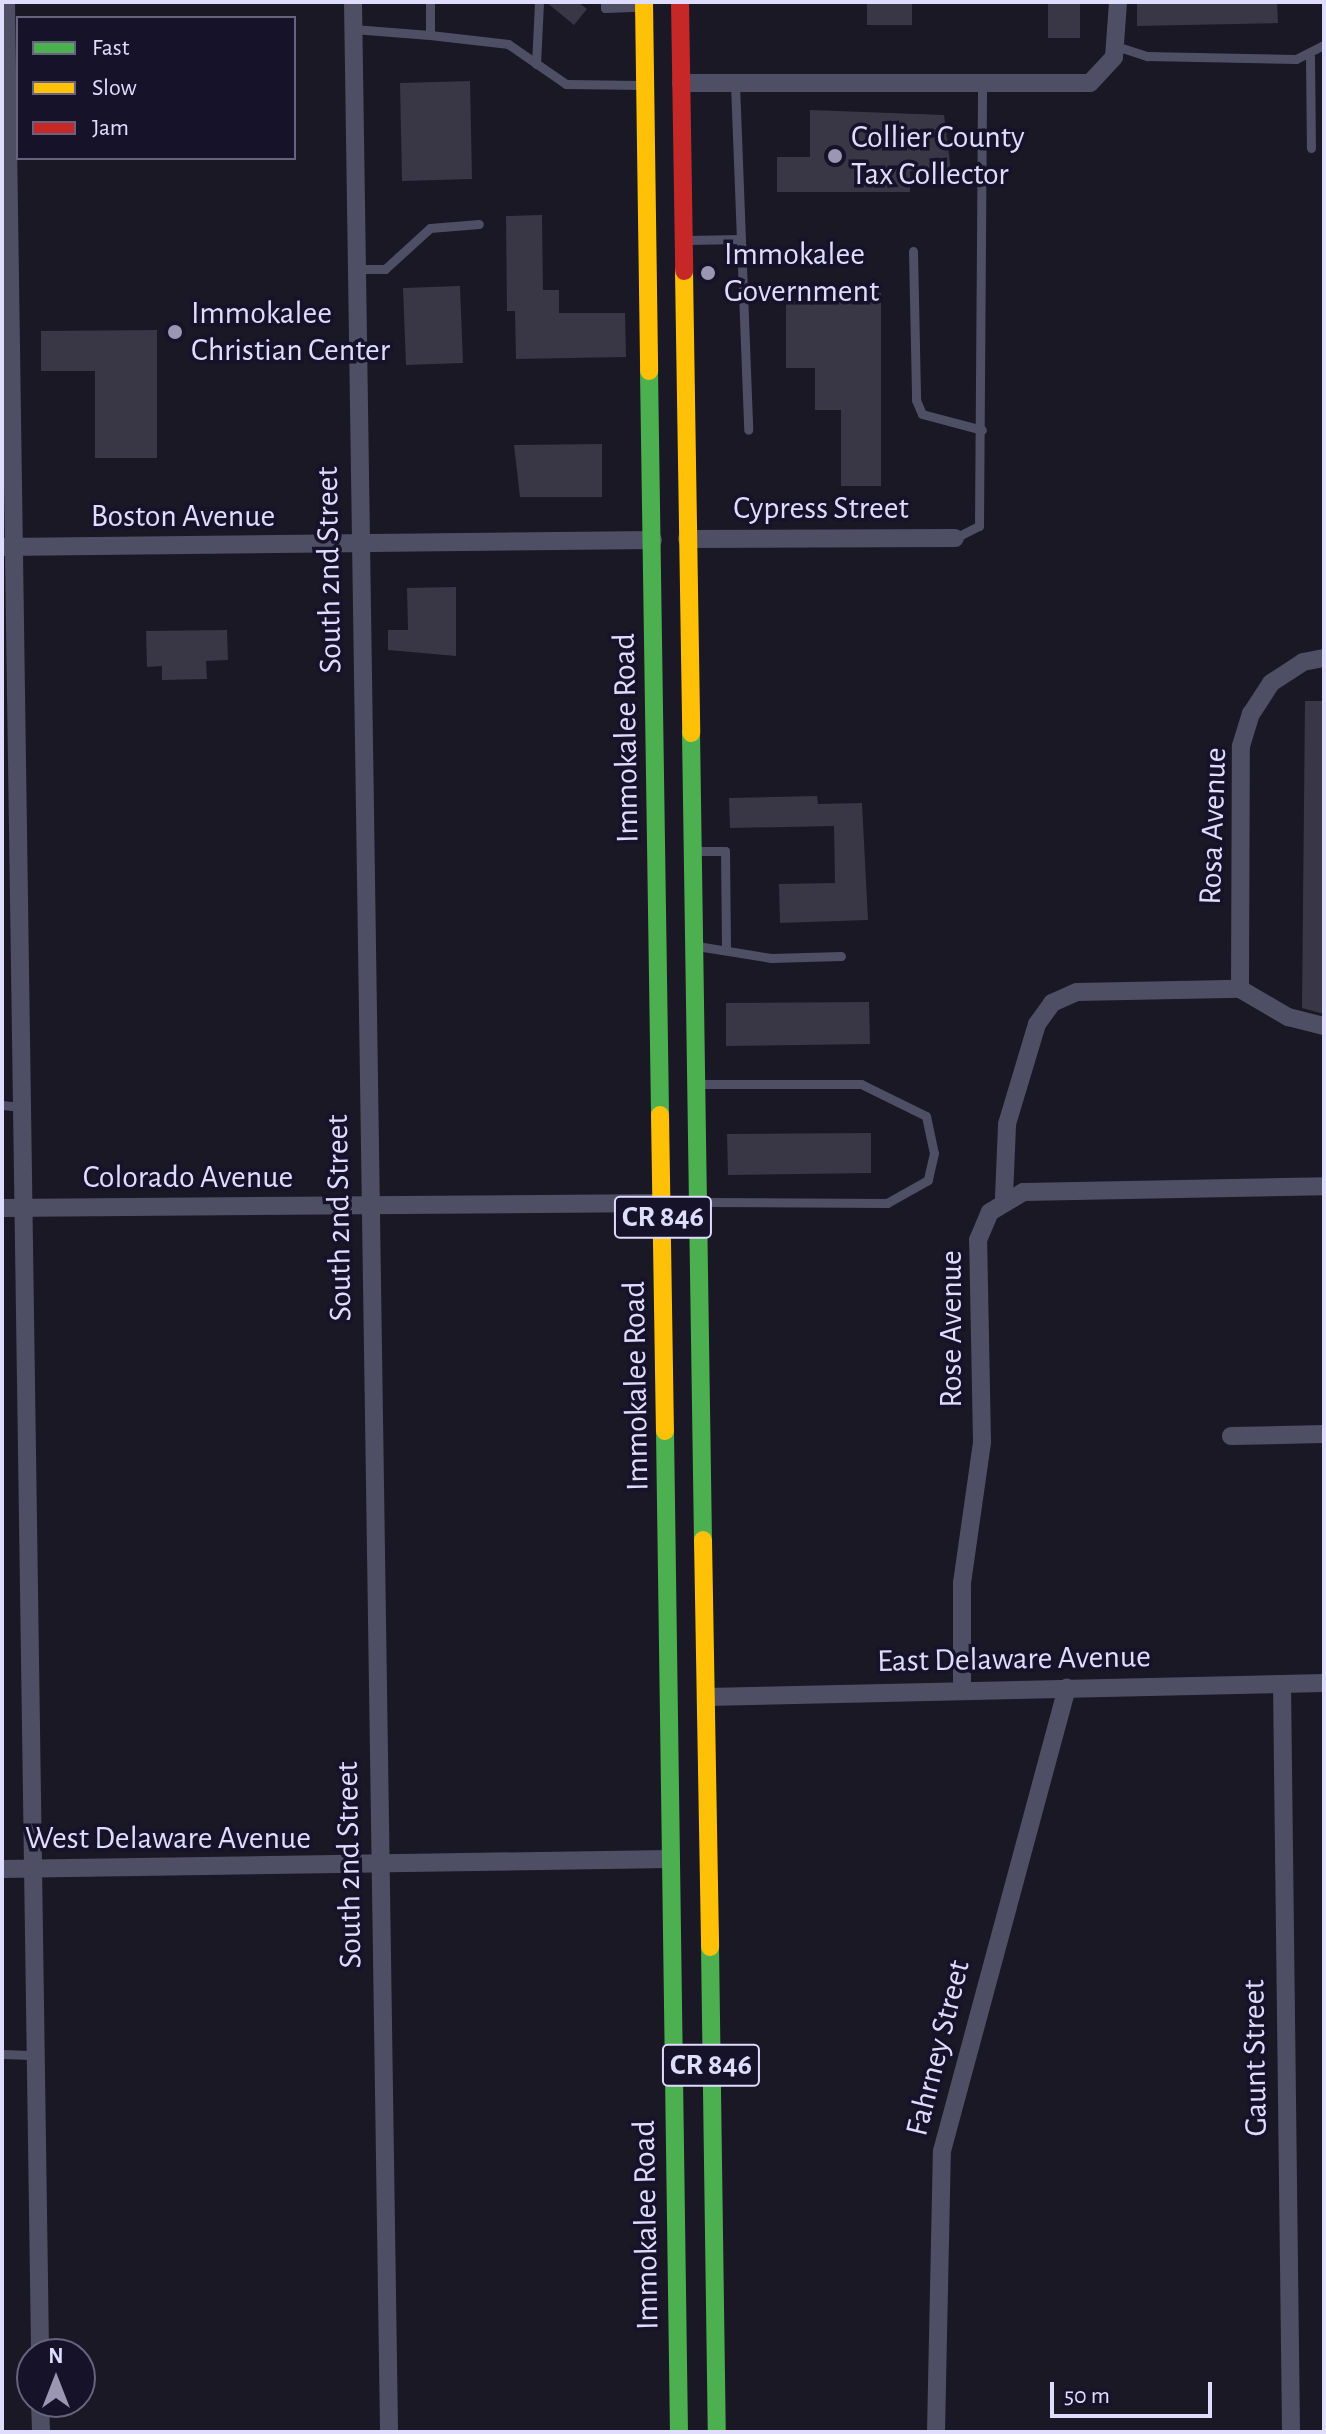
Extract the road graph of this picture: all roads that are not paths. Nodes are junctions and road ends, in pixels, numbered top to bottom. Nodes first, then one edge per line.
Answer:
1 (6, 2) edge
2 (353, 2) edge
3 (430, 2) edge
4 (539, 2) edge
5 (605, 2) edge
6 (680, 2) edge
7 (1118, 2) edge
8 (644, 4) edge
9 (353, 29) junction
10 (430, 35) junction
11 (1324, 45) edge
12 (1116, 46) junction
13 (1310, 57) junction
14 (536, 64) junction
15 (681, 83) junction
16 (982, 83) junction
17 (735, 84) junction
18 (645, 85) junction
19 (1311, 148) dead end
20 (648, 222) junction
21 (479, 224) dead end
22 (683, 231) junction
23 (741, 239) junction
24 (913, 251) dead end
25 (355, 269) junction
26 (748, 430) dead end
27 (982, 430) junction
28 (955, 538) joint
29 (687, 539) junction
30 (653, 540) junction
31 (357, 544) junction
32 (7, 547) edge
33 (1324, 658) edge
34 (9, 790) edge
35 (692, 851) junction
36 (694, 946) junction
37 (726, 949) junction
38 (841, 956) dead end
39 (1240, 989) junction
40 (1324, 1026) edge
41 (696, 1084) junction
42 (11, 1106) edge
43 (1324, 1186) edge
44 (1004, 1197) junction
45 (699, 1202) junction
46 (663, 1203) junction
47 (369, 1206) junction
48 (11, 1208) edge
49 (1324, 1434) edge
50 (1231, 1436) dead end
51 (1324, 1683) edge
52 (1282, 1684) junction
53 (1067, 1688) junction
54 (962, 1690) junction
55 (673, 1697) junction
56 (706, 1697) junction
57 (670, 1859) junction
58 (708, 1859) junction
59 (379, 1866) junction
60 (2, 1869) edge
61 (33, 1869) junction
62 (2, 2054) edge
63 (36, 2055) junction
64 (40, 2338) edge
65 (389, 2432) edge
66 (679, 2432) edge
67 (717, 2432) edge
68 (936, 2432) edge
69 (1291, 2432) edge

1 - 32 street
2 - 9 street, South 2nd Street
3 - 10 lane
4 - 14 lane
5 - 8 lane
6 - 15 main road, Immokalee Road / CR 846
7 - 12 street
8 - 18 main road, Immokalee Road / CR 846
9 - 10 lane
9 - 25 street, South 2nd Street
10 - 14 lane
11 - 13 lane
12 - 13 lane
12 - 16 street
13 - 19 lane
14 - 18 lane
15 - 17 street
15 - 22 main road, Immokalee Road / CR 846
16 - 17 street
16 - 27 lane
17 - 23 lane
18 - 20 main road, Immokalee Road / CR 846
20 - 22 main road
20 - 30 main road, Immokalee Road / CR 846
21 - 25 lane
22 - 23 lane
22 - 29 main road, Immokalee Road / CR 846
23 - 26 lane
24 - 27 lane
25 - 31 street, South 2nd Street
27 - 28 lane
28 - 29 street, Cypress Street
29 - 30 main road
29 - 35 main road, Immokalee Road / CR 846
30 - 31 street, Boston Avenue
30 - 46 main road, Immokalee Road / CR 846
31 - 32 street, Boston Avenue
31 - 47 street, South 2nd Street
32 - 34 street
33 - 39 street, Rosa Avenue
34 - 42 street
35 - 36 main road, Immokalee Road / CR 846
35 - 37 lane
36 - 37 lane
36 - 41 main road, Immokalee Road / CR 846
37 - 38 lane
39 - 40 street
39 - 44 street
41 - 45 main road, Immokalee Road / CR 846
41 - 45 lane
42 - 48 street
43 - 44 street
44 - 54 street, Rose Avenue
45 - 46 main road
45 - 56 main road, Immokalee Road / CR 846
46 - 47 street, Colorado Avenue
46 - 55 main road, Immokalee Road / CR 846
47 - 48 street, Colorado Avenue
47 - 59 street, South 2nd Street
48 - 61 street
49 - 50 street
51 - 52 street, East Delaware Avenue
52 - 53 street, East Delaware Avenue
52 - 69 street, Gaunt Street
53 - 54 street, East Delaware Avenue
53 - 68 street, Fahrney Street
54 - 56 street, East Delaware Avenue
55 - 56 main road
55 - 57 main road, Immokalee Road / CR 846
56 - 58 main road, Immokalee Road / CR 846
57 - 58 main road
57 - 59 street, West Delaware Avenue
57 - 66 main road, Immokalee Road / CR 846
58 - 67 main road, Immokalee Road / CR 846
59 - 61 street, West Delaware Avenue
59 - 65 street, South 2nd Street
60 - 61 street, West Delaware Avenue
61 - 63 street
62 - 63 lane
63 - 64 street

